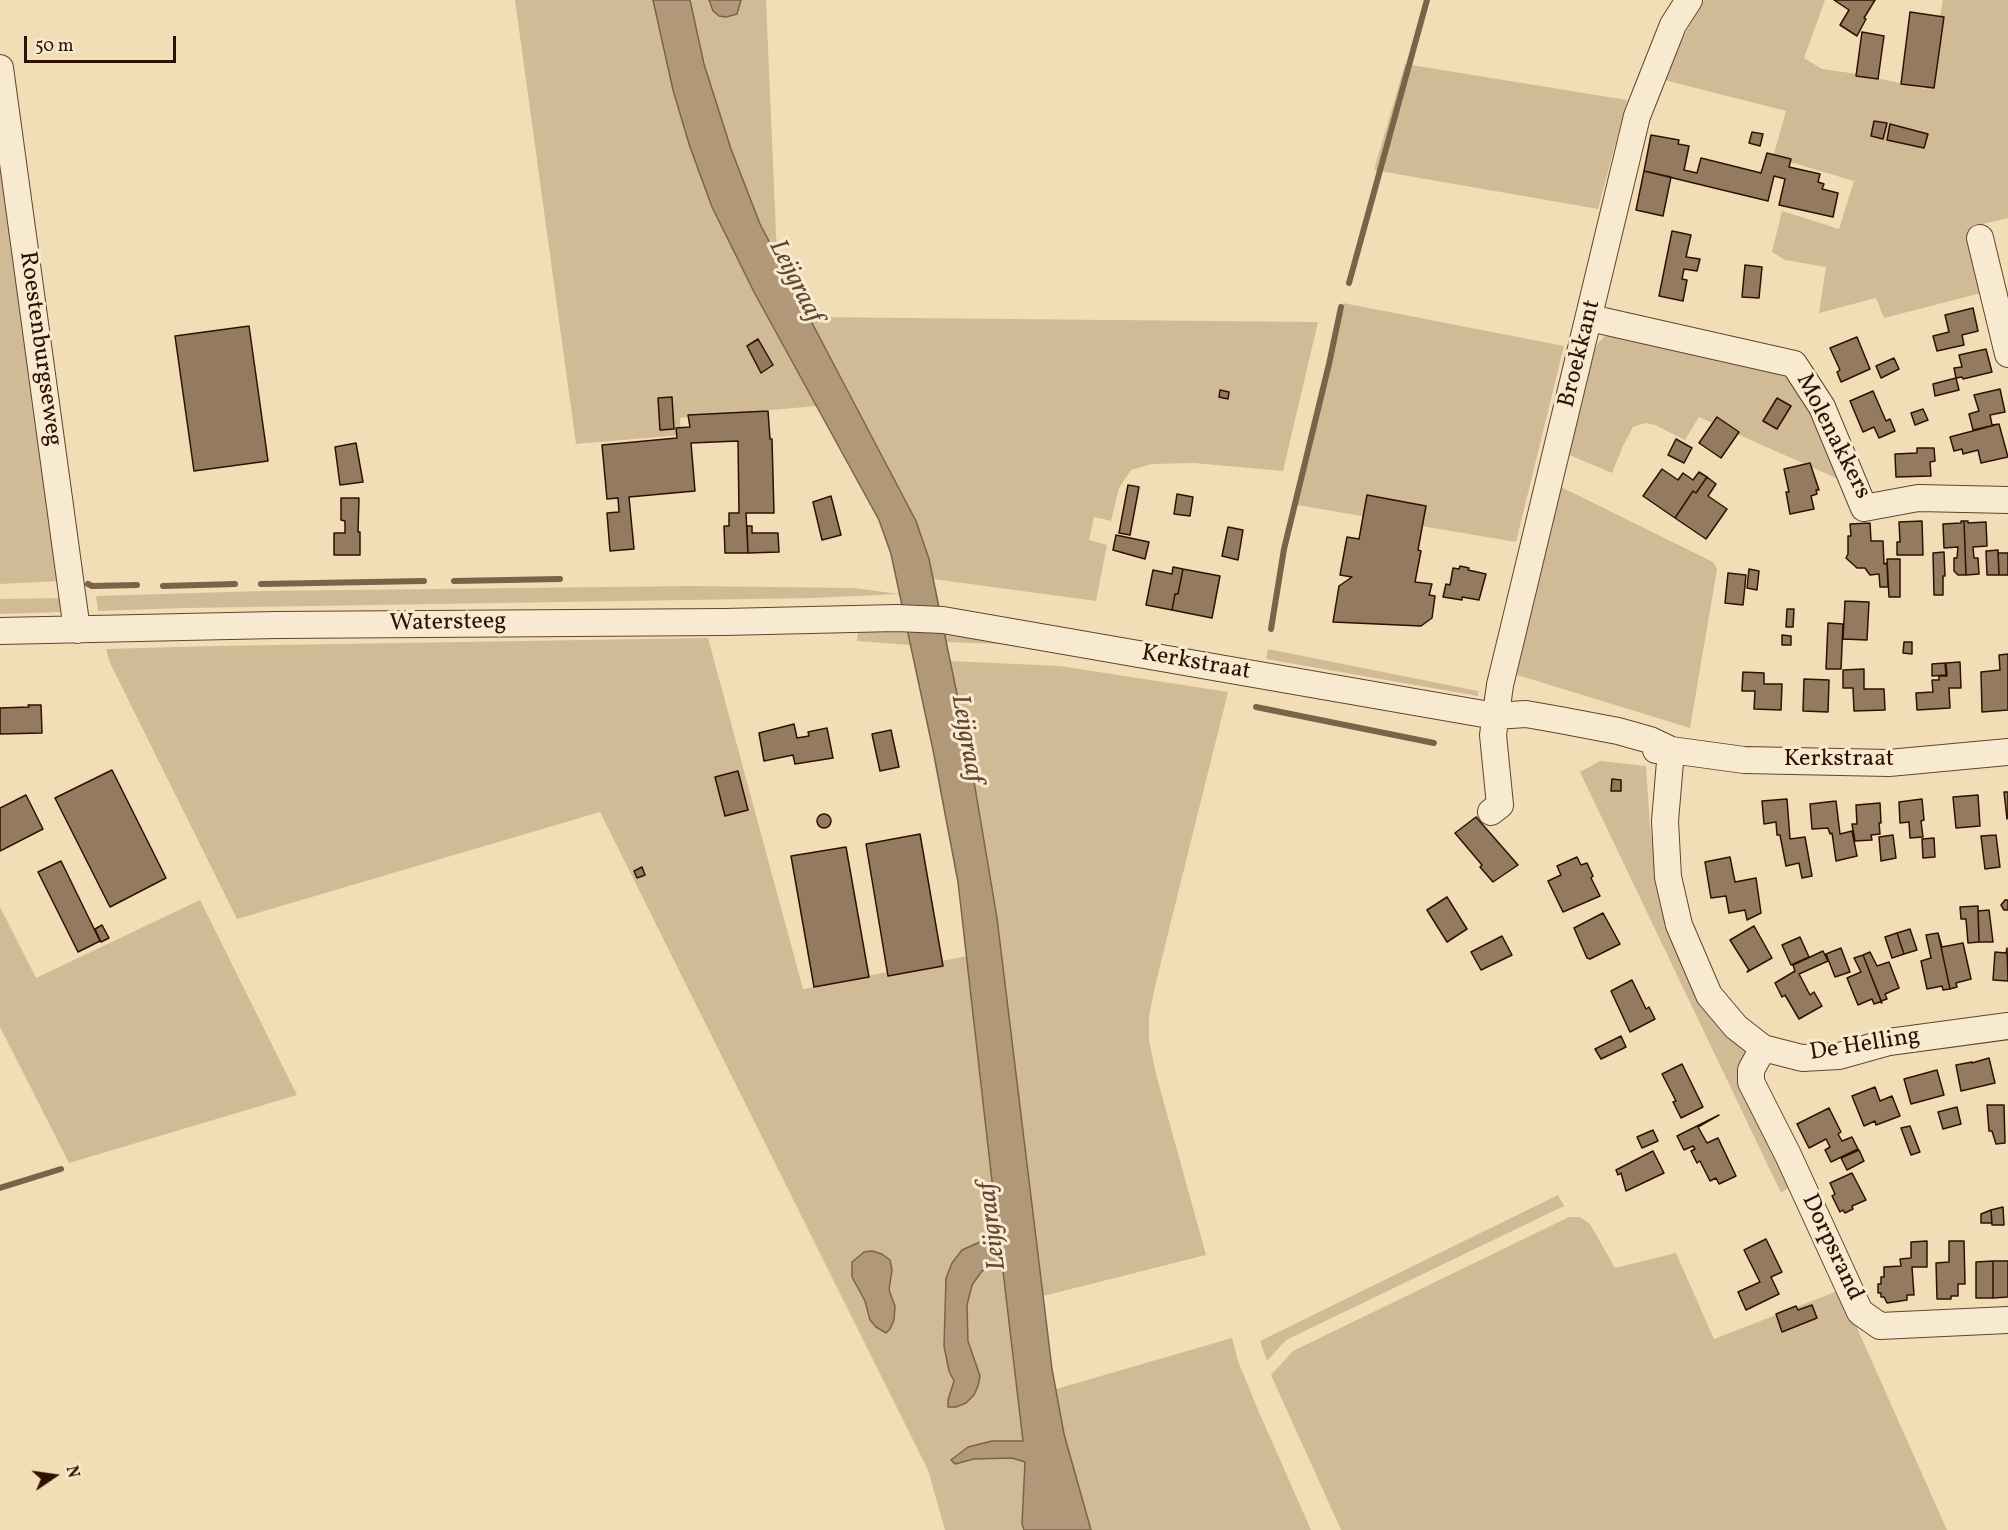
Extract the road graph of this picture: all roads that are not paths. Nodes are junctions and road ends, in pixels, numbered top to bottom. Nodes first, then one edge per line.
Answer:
1 (1689, 0) edge
2 (0, 68) edge
3 (1980, 238) dead end
4 (1590, 318) junction
5 (2008, 354) edge
6 (2008, 500) edge
7 (896, 618) joint
8 (77, 630) junction
9 (0, 631) edge
10 (1495, 716) junction
11 (1671, 750) junction
12 (2008, 752) edge
13 (1491, 812) dead end
14 (2008, 1026) edge
15 (1763, 1047) junction
16 (2008, 1320) edge

1 - 4 street, Broekkant
2 - 8 street, Roestenburgseweg
3 - 5 street
4 - 6 street, Molenakkers
4 - 10 street, Broekkant
7 - 8 street, Watersteeg
7 - 10 street, Kerkstraat
8 - 9 street, Watersteeg
10 - 11 street, Kerkstraat
10 - 13 street
11 - 12 street, Kerkstraat
11 - 15 street, De Helling
14 - 15 street, De Helling
15 - 16 street, Dorpsrand

